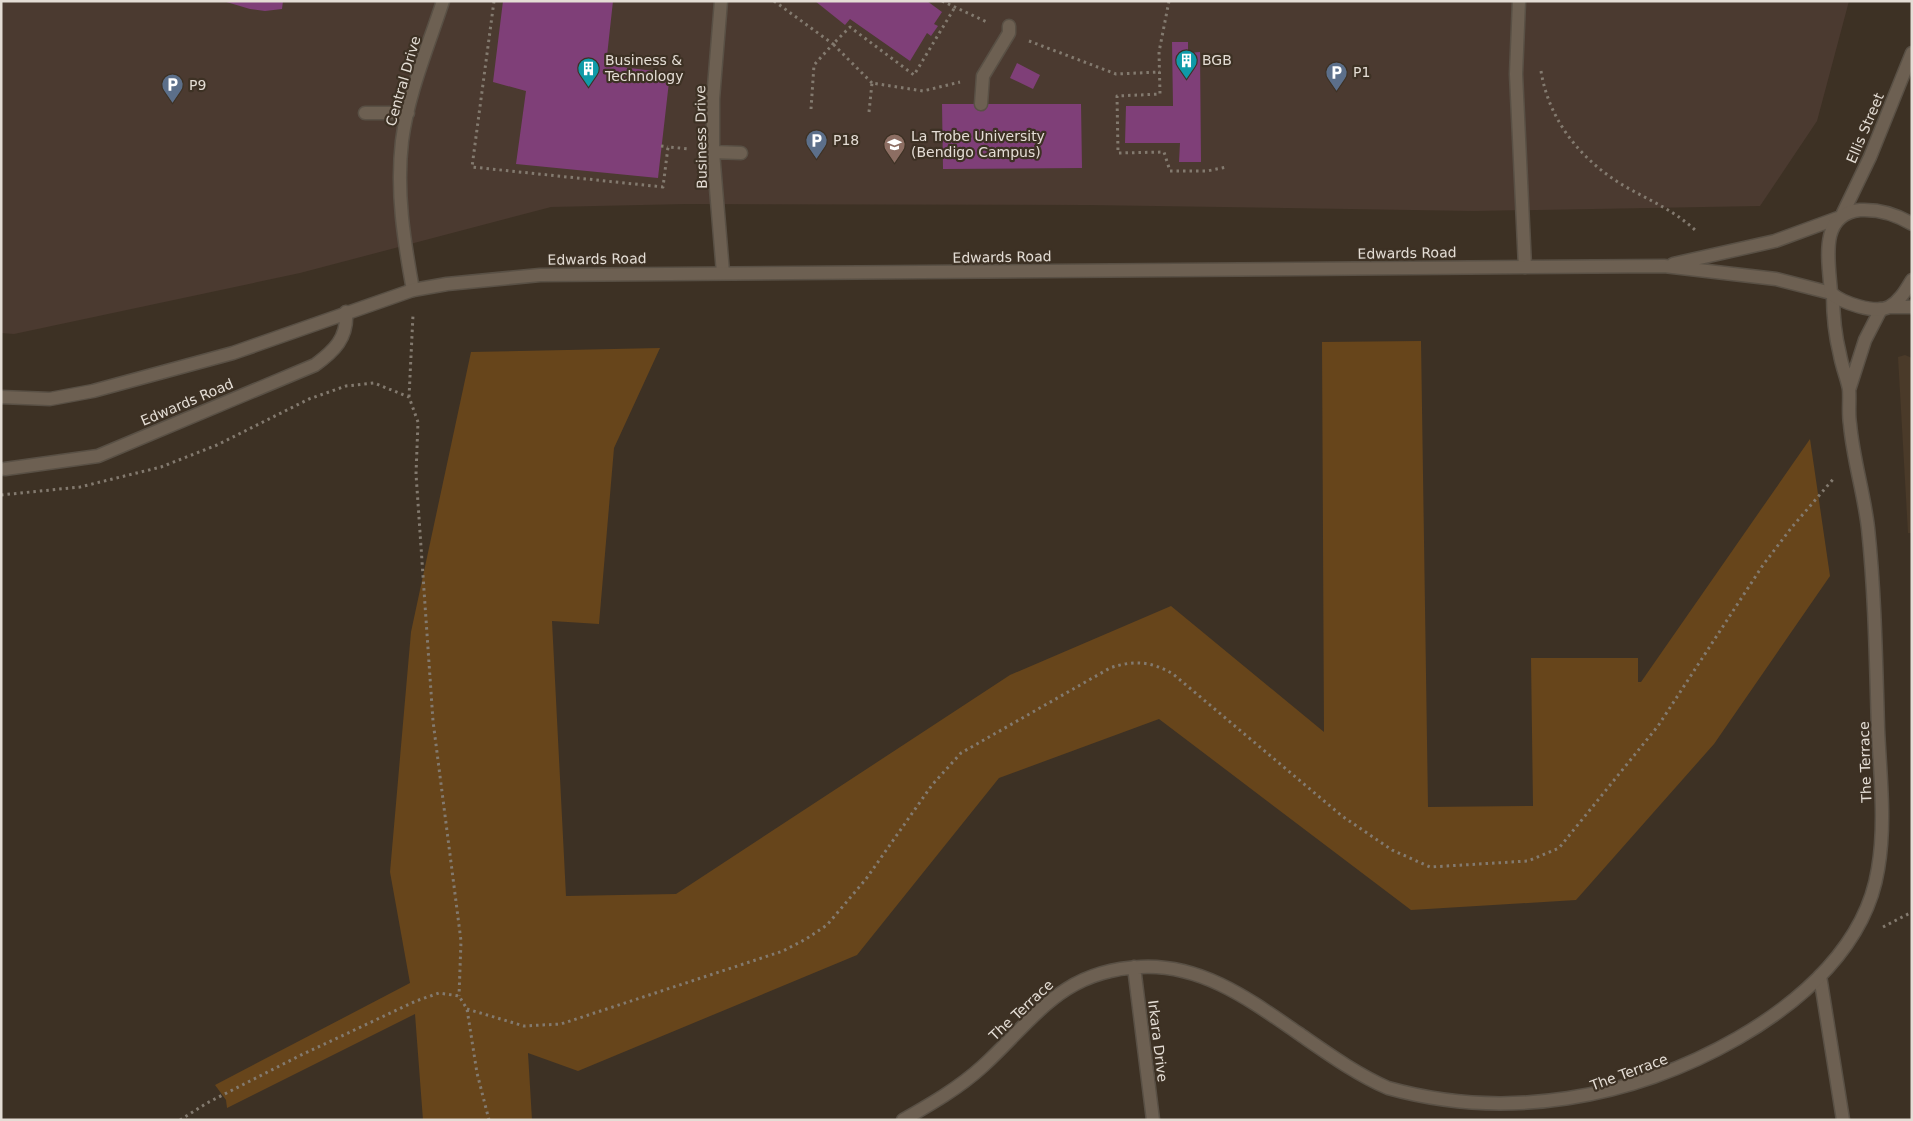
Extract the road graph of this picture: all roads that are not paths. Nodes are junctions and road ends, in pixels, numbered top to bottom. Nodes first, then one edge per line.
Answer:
1 (442, 1) edge
2 (721, 1) edge
3 (1519, 1) edge
4 (1009, 29) road end
5 (1912, 53) edge
6 (981, 104) dead end
7 (365, 113) dead end
8 (408, 114) junction
9 (713, 152) junction
10 (740, 153) dead end
11 (1841, 216) junction
12 (1912, 224) edge
13 (1664, 266) junction
14 (1525, 267) junction
15 (722, 273) junction
16 (1912, 280) edge
17 (413, 290) junction
18 (1832, 294) junction
19 (1912, 307) edge
20 (1885, 308) junction
21 (346, 312) junction
22 (1849, 390) junction
23 (1, 397) edge
24 (5, 469) dead end
25 (1134, 967) junction
26 (1820, 976) junction
27 (903, 1120) edge
28 (1153, 1120) edge
29 (1843, 1120) edge

1 - 8 street, Central Drive
2 - 9 street, Business Drive
3 - 14 street
4 - 6 street
5 - 11 street, Ellis Street
7 - 8 street
8 - 17 street, Central Drive
9 - 10 street
9 - 15 street, Business Drive
11 - 12 street, Edwards Road
11 - 13 street, Edwards Road
11 - 18 street, Ellis Street
13 - 14 street, Edwards Road
13 - 18 street, Edwards Road
14 - 15 street, Edwards Road
15 - 17 street, Edwards Road
16 - 20 street, The Terrace
17 - 21 street, Edwards Road
18 - 20 street, Edwards Road
18 - 22 street, The Terrace
19 - 20 street
20 - 22 street, The Terrace
21 - 23 street, Edwards Road
21 - 24 street, Edwards Road
22 - 26 street, The Terrace
25 - 26 street, The Terrace
25 - 27 street, The Terrace
25 - 28 street, Irkara Drive
26 - 29 street

